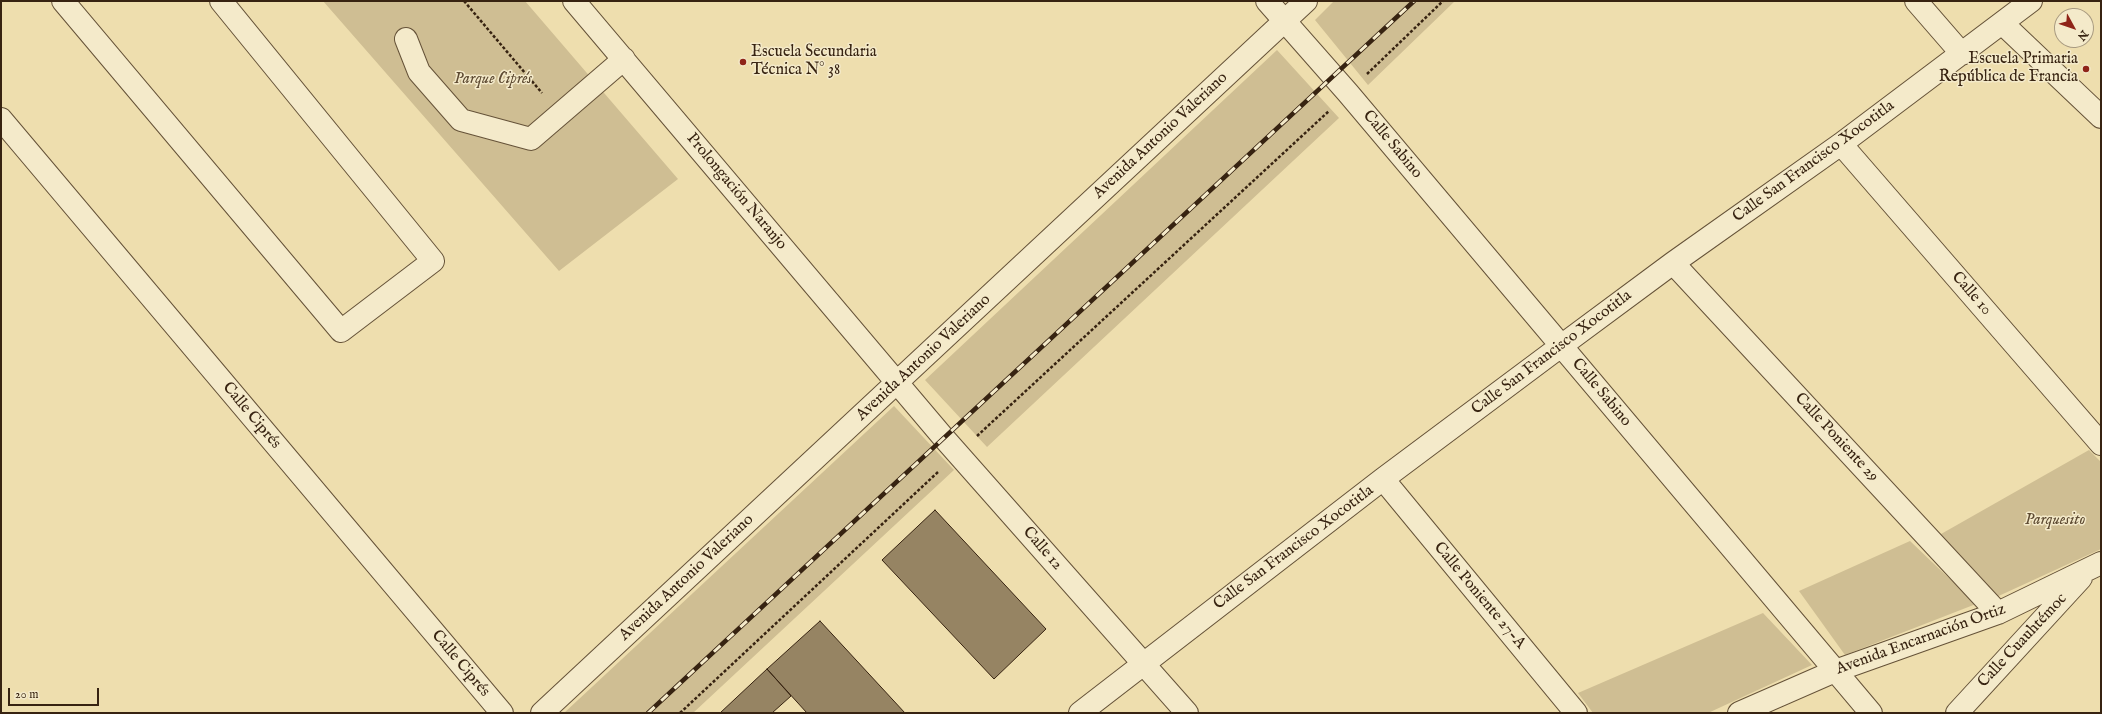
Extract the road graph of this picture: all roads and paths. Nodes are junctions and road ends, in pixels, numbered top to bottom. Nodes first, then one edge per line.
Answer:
1 (63, 1) edge
2 (221, 1) edge
3 (464, 1) edge
4 (574, 1) edge
5 (1267, 1) edge
6 (1306, 1) edge
7 (1443, 1) edge
8 (1916, 1) edge
9 (2031, 1) edge
10 (1285, 21) junction
11 (2002, 23) junction
12 (406, 39) dead end
13 (1962, 54) junction
14 (624, 59) junction
15 (1348, 93) junction
16 (560, 113) junction
17 (2101, 117) edge
18 (1, 119) edge
19 (1841, 144) junction
20 (1673, 263) junction
21 (1561, 346) junction
22 (897, 383) junction
23 (2101, 444) edge
24 (958, 454) junction
25 (1383, 479) junction
26 (2095, 566) edge
27 (1998, 613) junction
28 (1143, 663) junction
29 (1835, 671) junction
30 (502, 713) edge
31 (542, 713) edge
32 (680, 713) edge
33 (1080, 713) edge
34 (1187, 713) edge
35 (1576, 713) edge
36 (1739, 713) edge
37 (1871, 713) edge
38 (1957, 713) edge

1 - 2 street
3 - 16 path
4 - 14 street, Prolongación Naranjo
5 - 10 street, Calle Sabino
6 - 10 street, Avenida Antonio Valeriano
7 - 15 path
8 - 13 street
9 - 11 street, Calle San Francisco Xocotitla
10 - 15 street, Calle Sabino
10 - 22 street, Avenida Antonio Valeriano
11 - 13 street, Calle San Francisco Xocotitla
11 - 17 street
12 - 16 street
13 - 19 street, Calle San Francisco Xocotitla
14 - 16 street
14 - 22 street, Prolongación Naranjo
15 - 21 street, Calle Sabino
15 - 24 path
18 - 30 street, Calle Ciprés
19 - 20 street, Calle San Francisco Xocotitla
19 - 23 street, Calle 10
20 - 21 street, Calle San Francisco Xocotitla
20 - 27 street, Calle Poniente 29
21 - 25 street, Calle San Francisco Xocotitla
21 - 29 street, Calle Sabino
22 - 24 street, Calle 12
22 - 31 street, Avenida Antonio Valeriano
24 - 28 street, Calle 12
24 - 32 path
25 - 28 street, Calle San Francisco Xocotitla
25 - 35 street, Calle Poniente 27-A
26 - 27 street, Avenida Encarnación Ortiz
26 - 38 street, Calle Cuauhtémoc
27 - 29 street, Avenida Encarnación Ortiz
28 - 33 street, Calle San Francisco Xocotitla
28 - 34 street, Calle 12
29 - 36 street, Avenida Encarnación Ortiz
29 - 37 street, Calle Sabino

